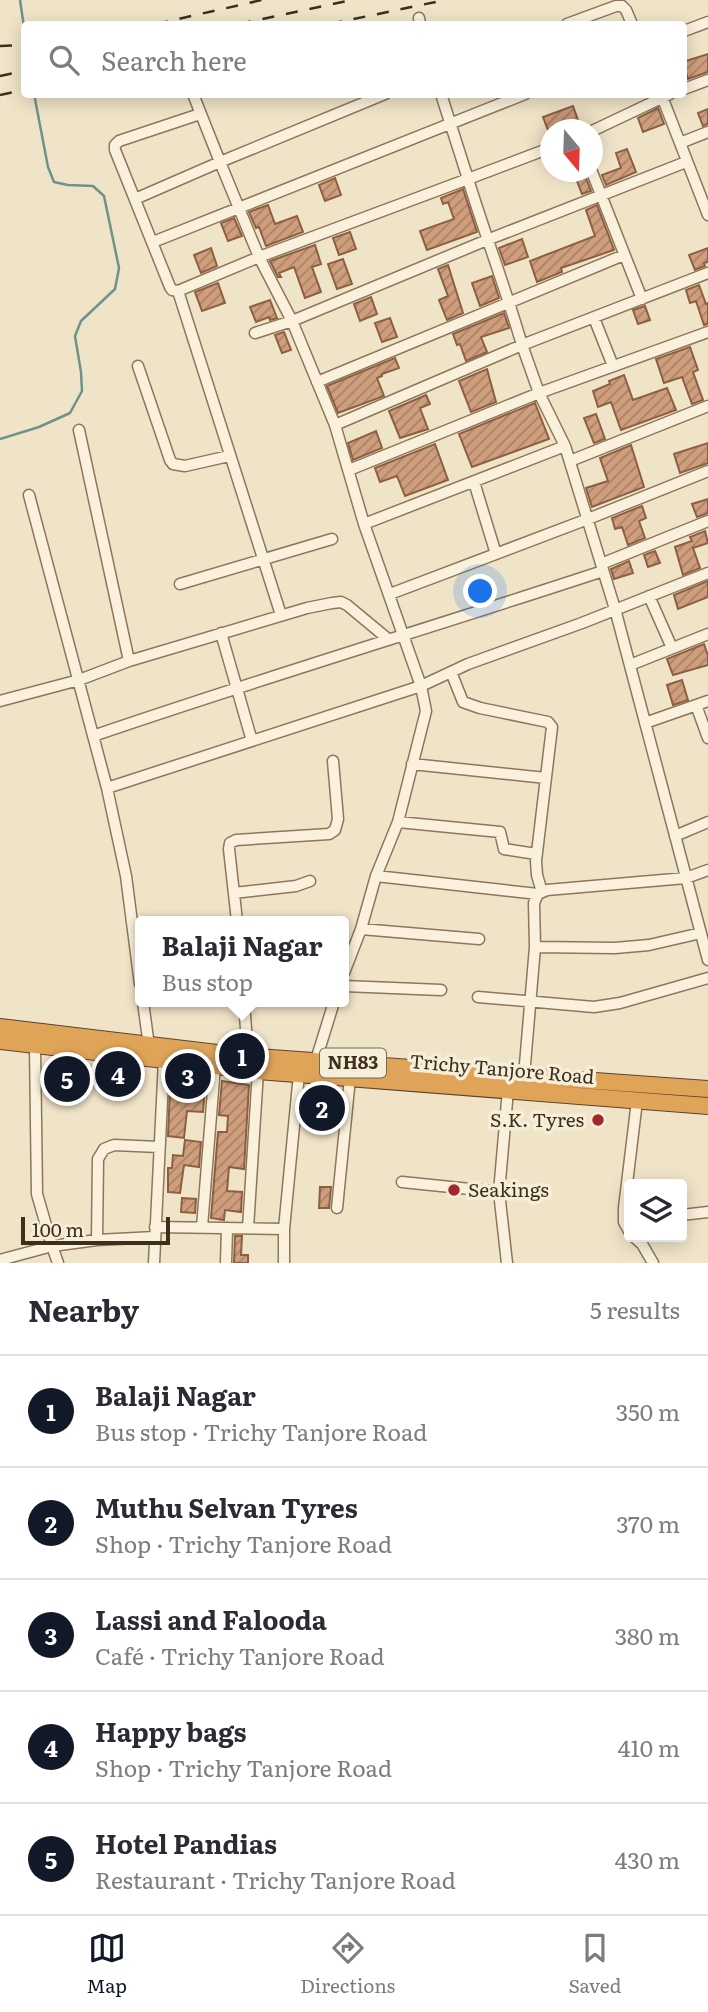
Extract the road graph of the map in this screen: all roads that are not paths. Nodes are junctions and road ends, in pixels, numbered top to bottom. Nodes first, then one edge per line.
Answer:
1 (575, 21) edge
2 (631, 21) edge
3 (708, 22) edge
4 (687, 30) edge
5 (708, 80) edge
6 (687, 88) edge
7 (194, 98) edge
8 (375, 98) edge
9 (442, 98) edge
10 (515, 98) edge
11 (658, 98) edge
12 (665, 98) edge
13 (200, 114) junction
14 (450, 125) junction
15 (603, 126) edge
16 (708, 132) edge
17 (680, 143) junction
18 (540, 152) edge
19 (220, 162) junction
20 (686, 162) junction
21 (468, 179) junction
22 (596, 182) edge
23 (601, 194) junction
24 (135, 199) junction
25 (238, 208) junction
26 (708, 215) edge
27 (486, 240) junction
28 (153, 242) junction
29 (624, 255) junction
30 (259, 257) junction
31 (708, 273) edge
32 (178, 291) junction
33 (642, 299) junction
34 (509, 302) junction
35 (594, 318) junction
36 (292, 321) junction
37 (708, 332) edge
38 (255, 333) dead end
39 (522, 345) junction
40 (138, 366) dead end
41 (613, 366) junction
42 (317, 382) junction
43 (539, 393) junction
44 (708, 406) edge
45 (335, 425) junction
46 (79, 429) dead end
47 (565, 446) junction
48 (229, 456) junction
49 (570, 461) junction
50 (348, 470) junction
51 (708, 471) edge
52 (474, 482) junction
53 (29, 495) dead end
54 (588, 519) junction
55 (708, 521) edge
56 (364, 524) junction
57 (332, 540) dead end
58 (496, 554) junction
59 (264, 559) junction
60 (602, 568) junction
61 (708, 573) edge
62 (180, 584) dead end
63 (390, 593) junction
64 (649, 596) junction
65 (615, 609) junction
66 (281, 615) junction
67 (221, 632) junction
68 (708, 634) edge
69 (404, 635) junction
70 (388, 639) junction
71 (672, 648) junction
72 (129, 661) junction
73 (453, 671) junction
74 (632, 673) junction
75 (79, 680) junction
76 (421, 686) junction
77 (237, 687) junction
78 (0, 701) edge
79 (708, 701) edge
80 (696, 705) junction
81 (645, 723) junction
82 (93, 736) junction
83 (708, 738) edge
84 (252, 741) junction
85 (333, 761) dead end
86 (412, 764) junction
87 (546, 778) junction
88 (107, 788) junction
89 (398, 822) junction
90 (708, 822) edge
91 (675, 835) junction
92 (536, 858) junction
93 (708, 870) edge
94 (376, 876) junction
95 (686, 877) junction
96 (310, 881) dead end
97 (234, 893) junction
98 (540, 893) junction
99 (236, 916) edge
100 (361, 929) junction
101 (701, 933) junction
102 (479, 939) dead end
103 (135, 941) edge
104 (535, 947) junction
105 (708, 956) edge
106 (349, 960) edge
107 (708, 978) edge
108 (349, 986) edge
109 (441, 990) dead end
110 (478, 997) dead end
111 (530, 1001) junction
112 (144, 1007) edge
113 (244, 1007) edge
114 (332, 1007) edge
115 (0, 1027) edge
116 (0, 1041) edge
117 (149, 1046) junction
118 (36, 1047) junction
119 (248, 1056) junction
120 (164, 1060) junction
121 (316, 1060) junction
122 (215, 1066) junction
123 (258, 1071) junction
124 (299, 1074) junction
125 (524, 1076) junction
126 (350, 1078) junction
127 (708, 1089) edge
128 (508, 1090) junction
129 (637, 1101) junction
130 (708, 1107) edge
131 (159, 1146) junction
132 (628, 1179) edge
133 (402, 1182) dead end
134 (499, 1192) junction
135 (337, 1208) dead end
136 (708, 1212) edge
137 (687, 1214) edge
138 (202, 1227) junction
139 (227, 1228) junction
140 (248, 1228) junction
141 (284, 1228) junction
142 (155, 1232) junction
143 (97, 1240) junction
144 (640, 1242) edge
145 (52, 1246) junction
146 (1, 1259) edge
147 (58, 1263) edge
148 (154, 1263) edge
149 (226, 1263) edge
150 (285, 1263) edge
151 (507, 1263) edge
152 (653, 1263) edge

1 - 2 street
3 - 4 street
5 - 6 street
7 - 13 street
8 - 19 street
9 - 14 street
10 - 14 street
11 - 15 street
12 - 17 street
13 - 19 street
13 - 24 street
14 - 21 street
14 - 25 street
16 - 17 street
17 - 20 street
18 - 21 street
19 - 24 street
19 - 25 street
20 - 23 street
20 - 26 street
21 - 27 street
21 - 30 street
22 - 23 street
23 - 27 street
23 - 29 street
24 - 28 street
25 - 28 street
25 - 30 street
27 - 34 street
27 - 36 street
28 - 32 street
29 - 33 street
29 - 34 street
30 - 32 street
30 - 36 street
31 - 33 street
32 - 48 street
33 - 35 street
34 - 39 street
34 - 42 street
35 - 39 street
35 - 41 street
36 - 38 street
36 - 42 street
37 - 41 street
39 - 43 street
39 - 45 street
40 - 48 street
41 - 43 street
42 - 45 street
43 - 47 street
43 - 50 street
44 - 49 street
45 - 50 street
46 - 72 street
47 - 49 street
47 - 52 street
48 - 59 street
49 - 54 street
50 - 56 street
51 - 54 street
52 - 56 street
52 - 58 street
53 - 75 street
54 - 58 street
54 - 60 street
55 - 60 street
56 - 63 street
57 - 59 street
58 - 63 street
59 - 62 street
59 - 66 street
60 - 65 street
60 - 69 street
61 - 64 street
63 - 69 street
64 - 65 street
64 - 71 street
65 - 73 street
65 - 74 street
66 - 67 street
66 - 70 street
67 - 72 street
67 - 77 street
68 - 71 street
69 - 70 street
69 - 76 street
70 - 77 street
71 - 74 street
72 - 75 street
73 - 76 street
73 - 87 street
74 - 81 street
75 - 78 street
75 - 82 street
76 - 84 street
76 - 86 street
77 - 82 street
77 - 84 street
79 - 80 street
80 - 81 street
80 - 83 street
81 - 91 street
82 - 88 street
84 - 88 street
85 - 97 street
86 - 87 street
86 - 89 street
87 - 92 street
88 - 103 street
89 - 92 street
89 - 94 street
90 - 91 street
91 - 95 street
92 - 98 street
93 - 95 street
94 - 98 street
94 - 100 street
95 - 98 street
95 - 101 street
96 - 97 street
97 - 99 street
98 - 104 street
100 - 102 street
100 - 106 street
101 - 104 street
101 - 105 street
104 - 111 street
107 - 111 street
108 - 109 street
110 - 111 street
111 - 125 street
112 - 117 street
113 - 119 street
114 - 121 street
115 - 117 highway, Trichy Tanjore Road / NH83
116 - 118 highway, Trichy Tanjore Road / NH83
117 - 119 highway, Trichy Tanjore Road / NH83
118 - 120 highway, Trichy Tanjore Road / NH83
118 - 145 street
119 - 121 highway, Trichy Tanjore Road / NH83
120 - 122 highway, Trichy Tanjore Road / NH83
120 - 131 street
121 - 125 highway, Trichy Tanjore Road / NH83
122 - 123 highway, Trichy Tanjore Road / NH83
122 - 138 street
123 - 124 highway, Trichy Tanjore Road / NH83
123 - 140 street
124 - 126 highway, Trichy Tanjore Road / NH83
124 - 141 street
125 - 127 highway, Trichy Tanjore Road / NH83
126 - 128 highway, Trichy Tanjore Road / NH83
126 - 135 street
128 - 129 highway, Trichy Tanjore Road / NH83
128 - 134 street
129 - 130 highway, Trichy Tanjore Road / NH83
129 - 132 street
131 - 142 street
131 - 143 street
133 - 134 street
134 - 151 street
136 - 137 street
138 - 139 street
138 - 142 street
139 - 140 street
139 - 149 street
140 - 141 street
141 - 150 street
142 - 143 street
142 - 148 street
143 - 145 street
144 - 152 street
145 - 146 street
145 - 147 street

